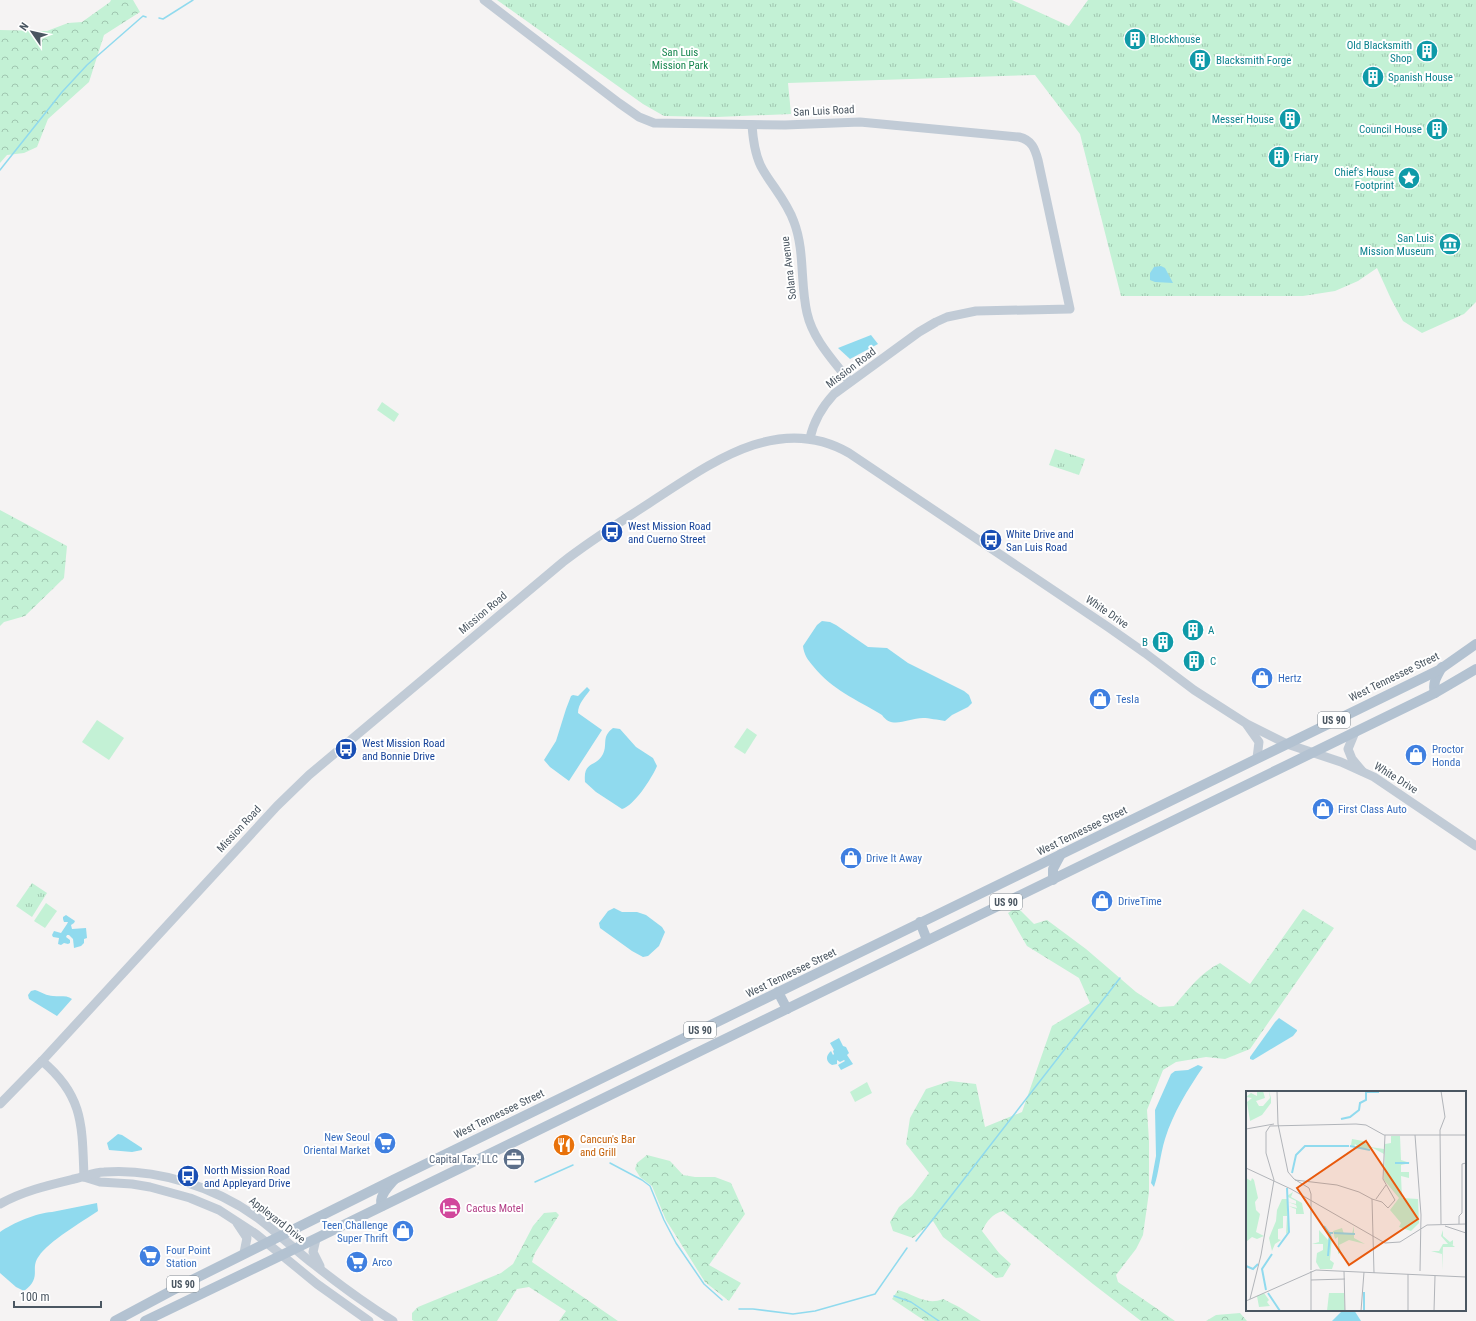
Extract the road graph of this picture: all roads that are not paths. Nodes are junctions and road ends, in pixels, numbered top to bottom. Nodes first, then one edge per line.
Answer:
1 (484, 0) edge
2 (752, 125) junction
3 (1070, 309) joint
4 (850, 382) junction
5 (810, 438) junction
6 (1476, 644) edge
7 (1442, 667) junction
8 (1476, 669) edge
9 (1436, 693) junction
10 (1247, 724) junction
11 (1355, 732) junction
12 (1287, 744) junction
13 (1312, 753) junction
14 (1257, 758) junction
15 (1363, 772) junction
16 (1476, 846) edge
17 (1061, 854) junction
18 (1053, 880) junction
19 (920, 922) junction
20 (927, 940) junction
21 (778, 992) junction
22 (787, 1009) junction
23 (42, 1061) junction
24 (570, 1093) junction
25 (0, 1104) edge
26 (579, 1109) junction
27 (84, 1177) junction
28 (395, 1179) junction
29 (0, 1204) edge
30 (382, 1206) junction
31 (234, 1219) junction
32 (280, 1235) junction
33 (316, 1239) junction
34 (267, 1242) junction
35 (295, 1249) junction
36 (244, 1253) junction
37 (282, 1255) junction
38 (326, 1274) junction
39 (186, 1283) junction
40 (172, 1308) junction
41 (115, 1321) edge
42 (145, 1321) edge
43 (369, 1321) edge
44 (392, 1321) edge

1 - 2 street, San Luis Road
2 - 3 street, San Luis Road
2 - 4 street, Solana Avenue
3 - 4 street, Mission Road
4 - 5 street, Mission Road
5 - 10 street, White Drive
5 - 23 street, Mission Road
6 - 7 main road, West Tennessee Street / US 90
7 - 9 main road
7 - 12 main road, West Tennessee Street / US 90
8 - 9 main road, US 90
9 - 11 main road, US 90
10 - 12 street, White Drive
10 - 14 street
11 - 13 main road, US 90
11 - 15 street
12 - 13 street, White Drive
12 - 14 main road, West Tennessee Street / US 90
13 - 15 street, White Drive
13 - 18 main road, US 90
14 - 17 main road, West Tennessee Street / US 90
15 - 16 street, White Drive
17 - 18 main road
17 - 19 main road, West Tennessee Street / US 90
18 - 20 main road, US 90
19 - 20 main road
19 - 21 main road, West Tennessee Street / US 90
20 - 22 main road, US 90
21 - 22 main road
21 - 24 main road, West Tennessee Street / US 90
22 - 26 main road, US 90
23 - 25 street, Mission Road
23 - 27 street
24 - 26 main road
24 - 28 main road, West Tennessee Street / US 90
26 - 30 main road, US 90
27 - 29 street
27 - 31 street
27 - 32 street, Appleyard Drive
28 - 30 main road
28 - 32 main road, West Tennessee Street / US 90
30 - 33 main road, US 90
31 - 34 street
31 - 36 street
32 - 34 main road, West Tennessee Street / US 90
32 - 35 street, Appleyard Drive
33 - 35 main road, US 90
33 - 38 street
34 - 36 main road, West Tennessee Street / US 90
34 - 37 street
35 - 37 main road, US 90
35 - 38 street, Appleyard Drive
36 - 39 main road, West Tennessee Street / US 90
37 - 40 main road, US 90
37 - 43 street
38 - 44 street, Appleyard Drive
39 - 40 main road
39 - 41 main road, West Tennessee Street / US 90
40 - 42 main road, US 90

